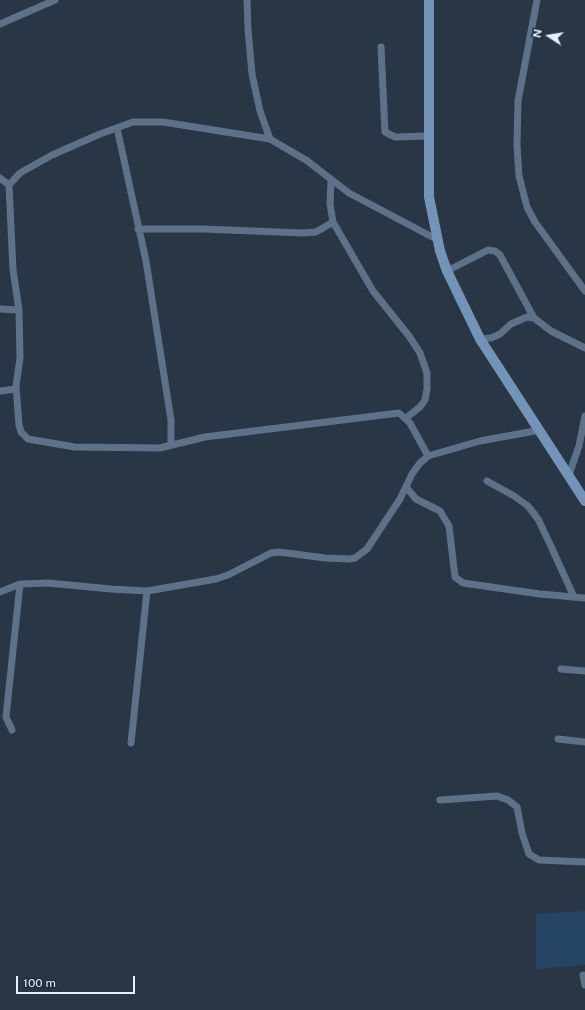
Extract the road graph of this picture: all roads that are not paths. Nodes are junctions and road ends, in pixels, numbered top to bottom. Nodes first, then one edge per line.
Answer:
1 (55, 0) edge
2 (247, 0) edge
3 (429, 0) edge
4 (539, 1) edge
5 (0, 24) edge
6 (381, 47) dead end
7 (117, 128) junction
8 (428, 136) junction
9 (270, 139) junction
10 (0, 178) edge
11 (331, 181) junction
12 (9, 185) junction
13 (334, 222) junction
14 (138, 229) junction
15 (436, 239) junction
16 (447, 272) junction
17 (585, 292) edge
18 (0, 309) edge
19 (19, 310) junction
20 (534, 318) junction
21 (480, 339) junction
22 (585, 348) edge
23 (16, 389) junction
24 (0, 391) edge
25 (585, 416) edge
26 (406, 418) junction
27 (540, 430) junction
28 (171, 445) junction
29 (428, 456) junction
30 (569, 475) junction
31 (487, 481) dead end
32 (406, 487) junction
33 (585, 501) edge
34 (20, 584) junction
35 (147, 591) junction
36 (0, 592) edge
37 (574, 597) junction
38 (585, 598) edge
39 (561, 669) dead end
40 (585, 671) edge
41 (12, 730) dead end
42 (558, 739) dead end
43 (585, 742) edge
44 (131, 743) dead end
45 (440, 800) dead end
46 (585, 862) edge
47 (583, 975) dead end
48 (585, 985) edge

1 - 5 street
2 - 9 street
3 - 8 main road
4 - 17 street
6 - 8 street
7 - 9 street
7 - 12 street
7 - 14 street
8 - 15 main road
9 - 11 street
10 - 12 street
11 - 13 street
11 - 15 street
12 - 19 street
13 - 14 street
13 - 26 street
14 - 28 street
15 - 16 main road
16 - 20 street
16 - 21 main road
18 - 19 street
19 - 23 street
20 - 21 street
20 - 22 street
21 - 27 main road
23 - 24 street
23 - 28 street
25 - 30 street
26 - 28 street
26 - 29 street
27 - 29 street
27 - 30 main road
29 - 32 street
30 - 33 main road
31 - 37 street
32 - 35 street
32 - 37 street
34 - 35 street
34 - 36 street
34 - 41 street
35 - 44 street
37 - 38 street
39 - 40 street
42 - 43 street
45 - 46 street
47 - 48 street

